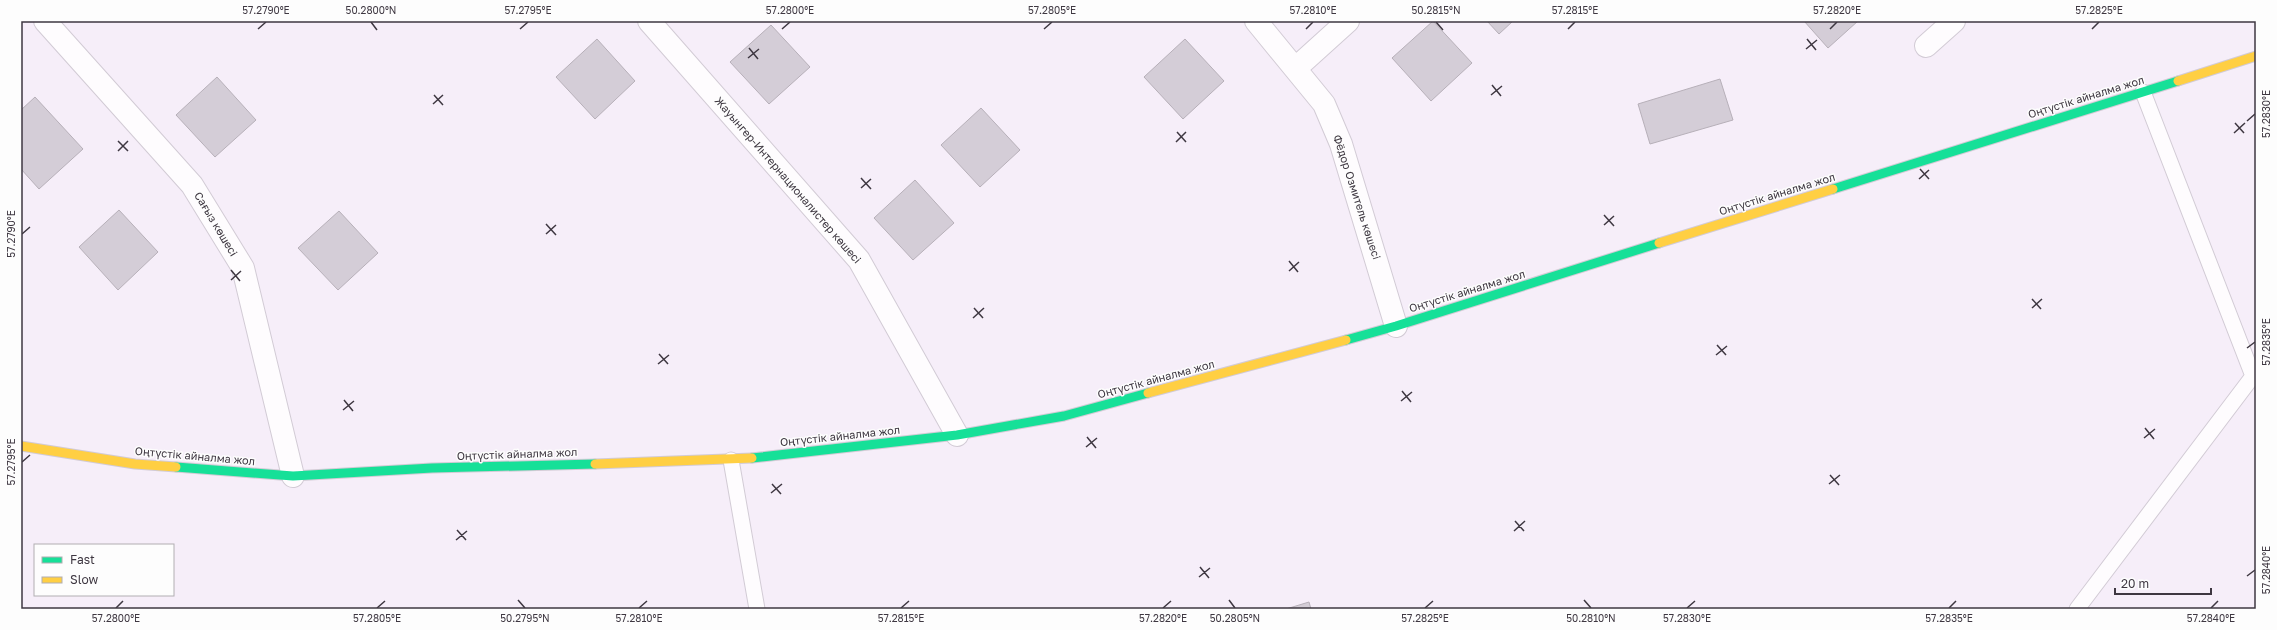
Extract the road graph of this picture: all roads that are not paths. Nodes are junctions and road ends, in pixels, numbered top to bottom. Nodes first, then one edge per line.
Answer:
1 (45, 21) edge
2 (649, 21) edge
3 (1256, 21) edge
4 (1348, 21) edge
5 (1954, 21) edge
6 (1926, 46) dead end
7 (2256, 56) edge
8 (1296, 68) junction
9 (2143, 92) junction
10 (1396, 326) junction
11 (2255, 380) edge
12 (957, 435) junction
13 (21, 446) edge
14 (731, 460) junction
15 (293, 476) junction
16 (757, 609) edge
17 (2077, 609) edge

1 - 15 street, Сағыз көшесі
2 - 12 street, Жауынгер-Интернационалистер көшесі
3 - 8 street, Фёдор Озмитель көшесі
4 - 8 street
5 - 6 street
7 - 9 highway, Оңтүстік айналма жол
8 - 10 street, Фёдор Озмитель көшесі
9 - 10 highway, Оңтүстік айналма жол
9 - 11 lane
10 - 12 highway, Оңтүстік айналма жол
11 - 17 lane
12 - 14 highway, Оңтүстік айналма жол
13 - 15 highway, Оңтүстік айналма жол
14 - 15 highway, Оңтүстік айналма жол
14 - 16 lane

